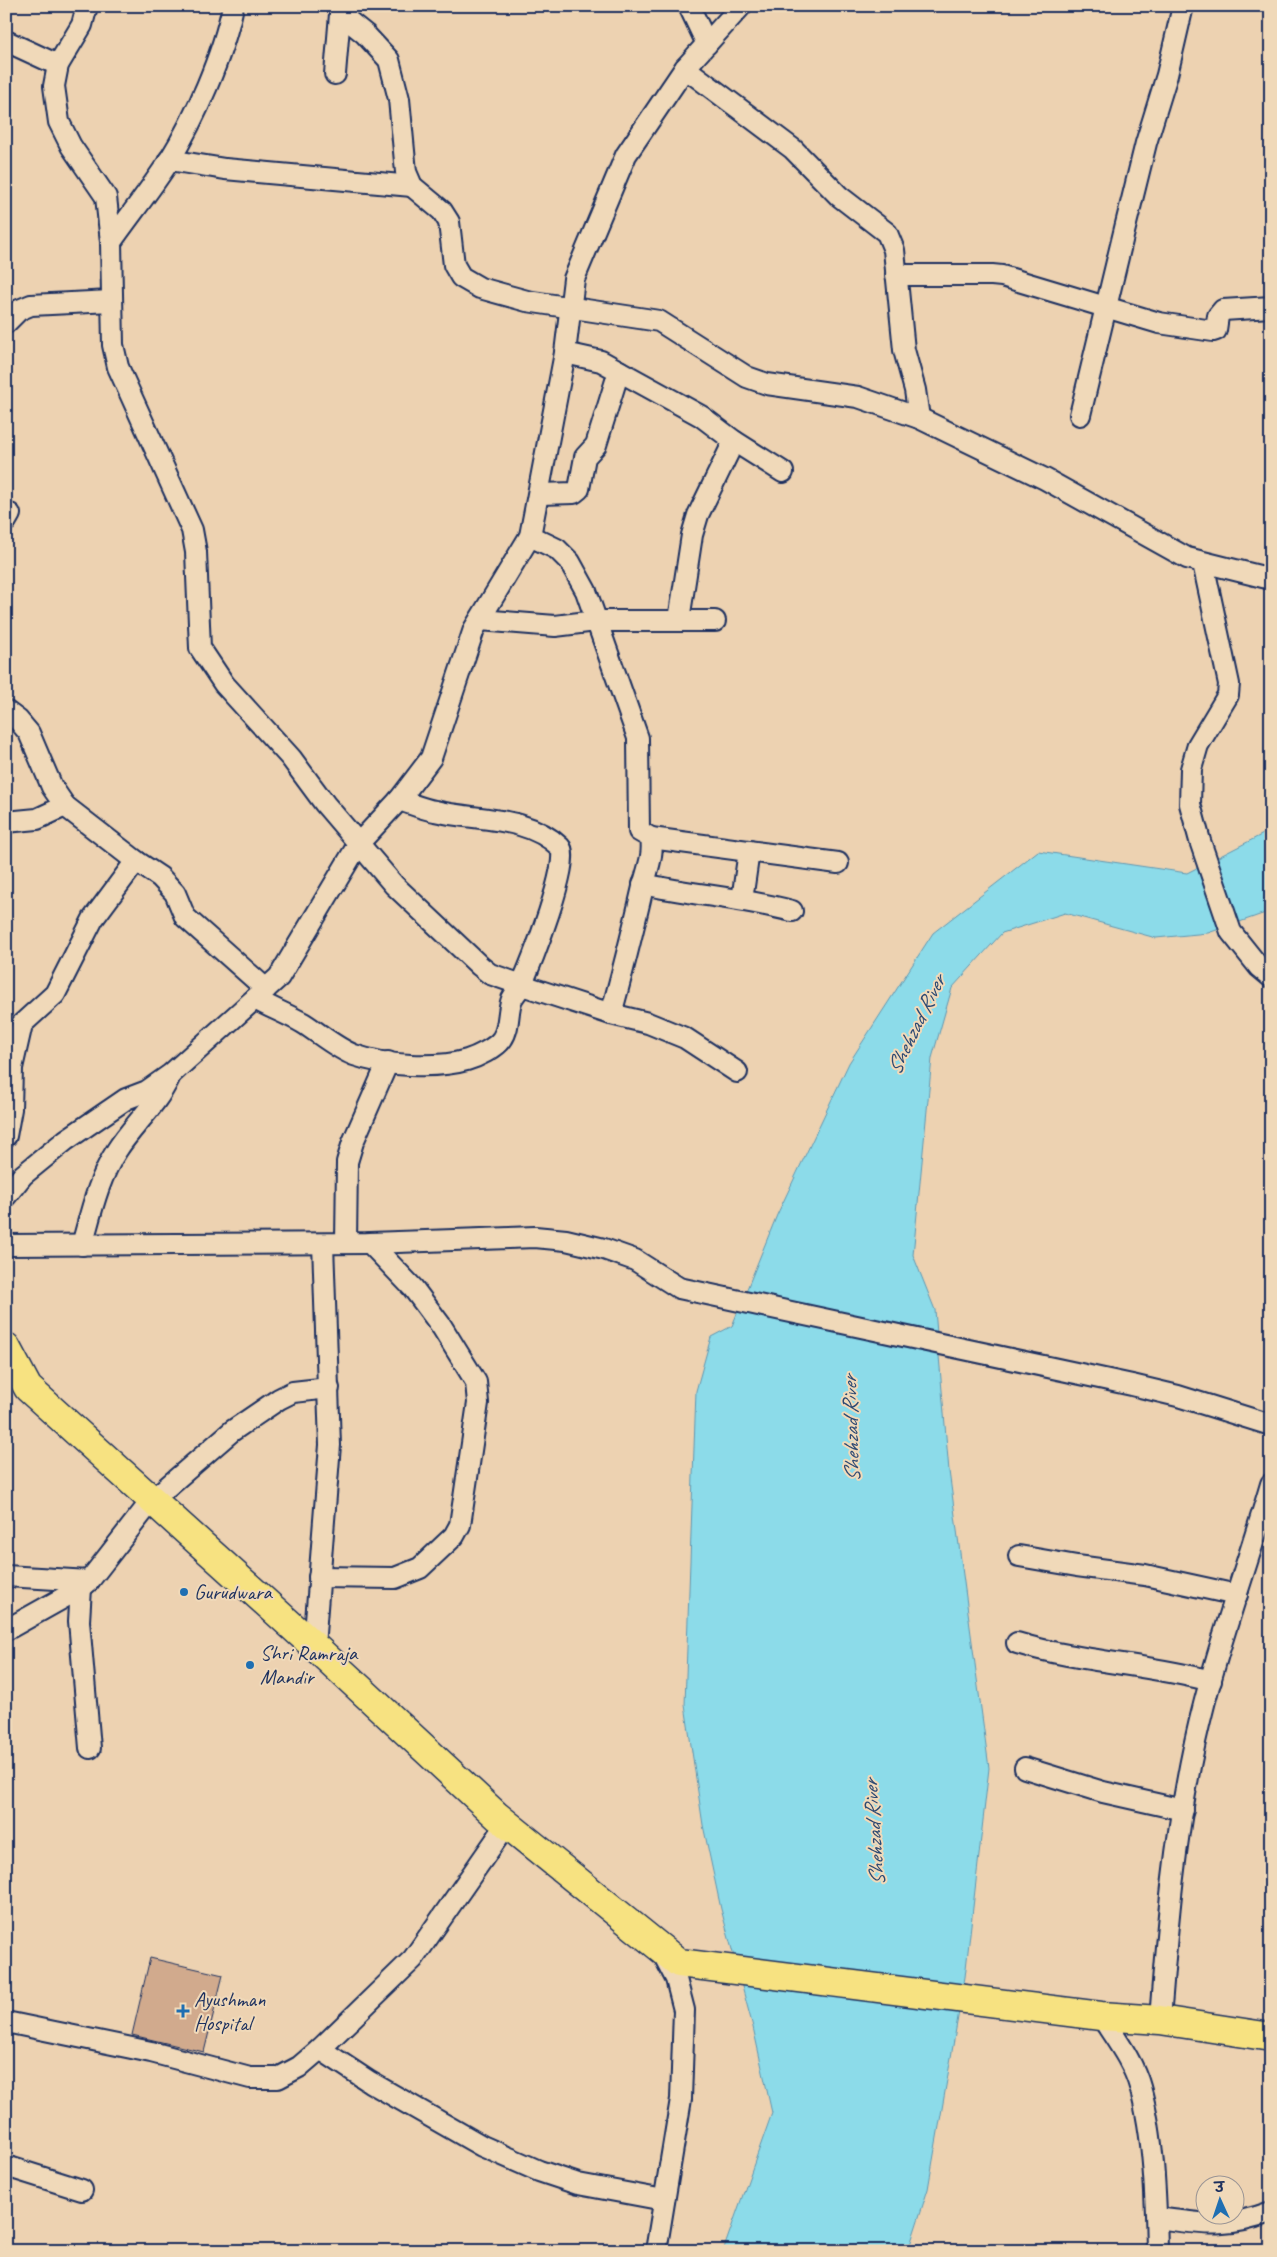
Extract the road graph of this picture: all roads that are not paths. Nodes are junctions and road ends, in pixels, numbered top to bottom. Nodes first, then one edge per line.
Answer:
1 (87, 6) edge
2 (233, 6) edge
3 (689, 6) edge
4 (741, 6) edge
5 (1183, 6) edge
6 (344, 10) edge
7 (6, 41) edge
8 (707, 44) junction
9 (58, 65) junction
10 (686, 68) junction
11 (335, 74) dead end
12 (169, 160) junction
13 (412, 186) junction
14 (112, 242) junction
15 (896, 275) junction
16 (112, 302) junction
17 (572, 306) junction
18 (1107, 307) junction
19 (1271, 307) edge
20 (6, 323) edge
21 (564, 354) junction
22 (619, 371) junction
23 (1080, 415) dead end
24 (919, 418) junction
25 (734, 441) junction
26 (784, 472) dead end
27 (540, 494) junction
28 (530, 536) junction
29 (1203, 563) junction
30 (1268, 574) edge
31 (480, 620) junction
32 (596, 620) junction
33 (678, 620) junction
34 (715, 621) dead end
35 (6, 711) edge
36 (399, 800) junction
37 (65, 806) junction
38 (6, 822) edge
39 (651, 838) junction
40 (358, 843) junction
41 (749, 851) junction
42 (136, 861) junction
43 (838, 863) dead end
44 (643, 884) junction
45 (742, 900) junction
46 (792, 911) dead end
47 (1271, 977) edge
48 (522, 985) junction
49 (261, 994) junction
50 (611, 1014) junction
51 (388, 1062) junction
52 (738, 1072) dead end
53 (170, 1074) junction
54 (6, 1136) edge
55 (7, 1191) edge
56 (370, 1243) junction
57 (323, 1244) junction
58 (346, 1244) junction
59 (82, 1245) junction
60 (6, 1246) edge
61 (6, 1347) edge
62 (329, 1388) junction
63 (1271, 1425) edge
64 (1271, 1484) edge
65 (152, 1500) junction
66 (1019, 1556) dead end
67 (6, 1576) edge
68 (319, 1577) junction
69 (85, 1584) junction
70 (1237, 1595) junction
71 (6, 1630) edge
72 (1017, 1643) dead end
73 (314, 1646) junction
74 (1211, 1680) junction
75 (90, 1748) dead end
76 (1025, 1768) dead end
77 (1183, 1810) junction
78 (507, 1824) junction
79 (670, 1956) junction
80 (1101, 2016) junction
81 (1160, 2020) junction
82 (7, 2026) edge
83 (1271, 2037) edge
84 (320, 2049) junction
85 (6, 2166) edge
86 (82, 2190) dead end
87 (664, 2200) junction
88 (1271, 2212) edge
89 (1157, 2218) junction
90 (656, 2251) edge
91 (1157, 2251) edge

1 - 9 street
2 - 12 street
3 - 8 street
4 - 8 street
5 - 18 street
6 - 11 street
6 - 13 street
7 - 9 street
8 - 10 street
9 - 14 street
10 - 15 street
10 - 17 street
12 - 13 street
12 - 14 street
13 - 17 street
14 - 16 street
15 - 18 street
15 - 24 street
16 - 20 street
16 - 40 street
17 - 21 street
17 - 24 street
18 - 19 street
18 - 23 street
21 - 22 street
21 - 27 street
22 - 25 street
22 - 27 street
24 - 29 street
25 - 26 street
25 - 33 street
27 - 28 street
28 - 31 street
28 - 32 street
29 - 30 street
29 - 47 street
31 - 32 street
31 - 36 street
32 - 33 street
32 - 39 street
33 - 34 street
35 - 37 street
36 - 40 street
36 - 48 street
37 - 38 street
37 - 42 street
39 - 41 street
39 - 44 street
40 - 48 street
40 - 49 street
41 - 43 street
41 - 45 street
42 - 49 street
42 - 54 street
44 - 45 street
44 - 50 street
45 - 46 street
48 - 50 street
48 - 51 street
49 - 51 street
49 - 53 street
50 - 52 street
51 - 58 street
53 - 55 street
53 - 59 street
56 - 58 street
56 - 63 street
56 - 68 street
57 - 58 street
57 - 59 street
57 - 62 street
59 - 60 street
61 - 65 main road
62 - 65 street
62 - 68 street
64 - 70 street
65 - 69 street
65 - 73 main road
66 - 70 street
67 - 69 street
68 - 73 street
69 - 71 street
69 - 75 street
70 - 74 street
72 - 74 street
73 - 78 main road
74 - 77 street
76 - 77 street
77 - 81 street
78 - 79 main road
78 - 84 street
79 - 80 main road
79 - 87 street
80 - 81 main road
80 - 89 street
81 - 83 main road
82 - 84 street
84 - 87 street
85 - 86 street
87 - 90 street
88 - 89 street
89 - 91 street

